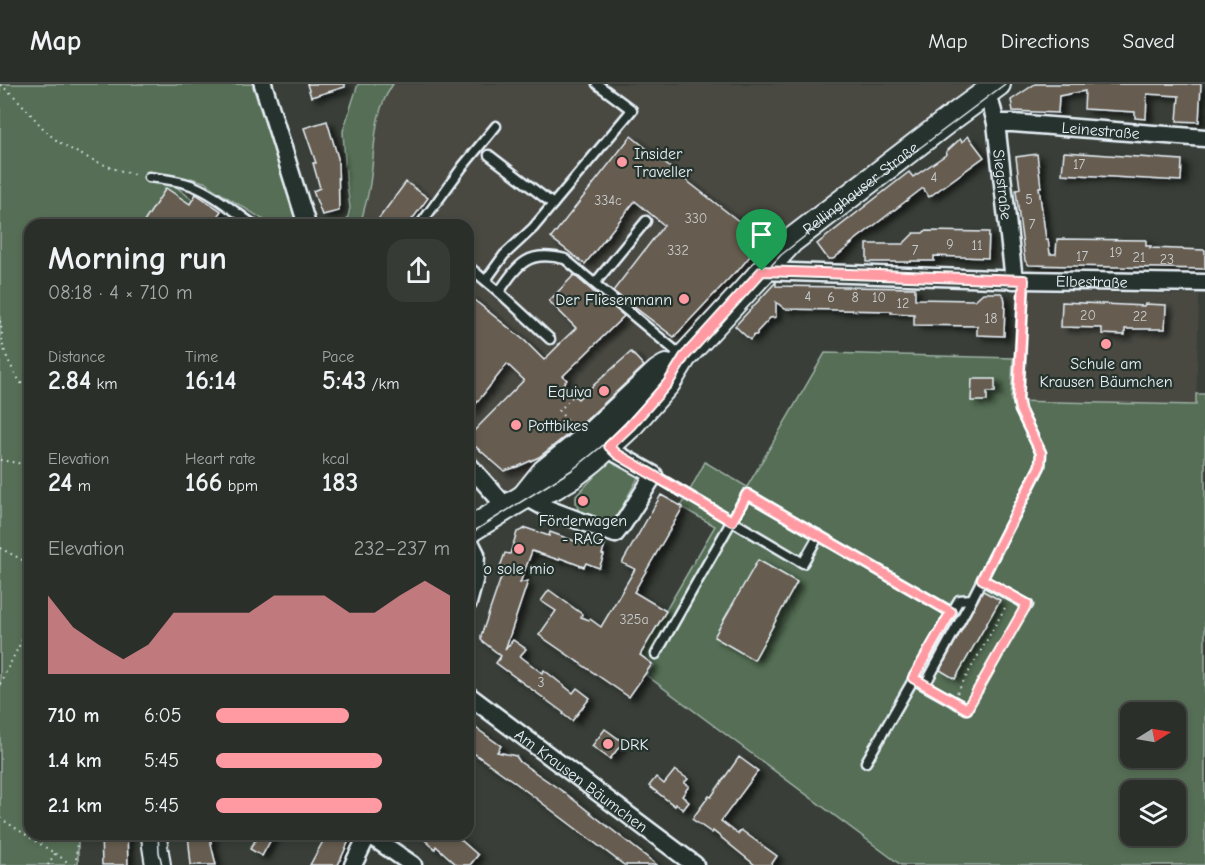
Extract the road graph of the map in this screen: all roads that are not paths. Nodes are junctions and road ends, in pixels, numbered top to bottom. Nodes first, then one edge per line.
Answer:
1 (263, 84) edge
2 (597, 84) edge
3 (991, 88) edge
4 (996, 123) junction
5 (495, 126) dead end
6 (1205, 138) edge
7 (489, 155) dead end
8 (149, 177) road end
9 (554, 204) junction
10 (238, 219) edge
11 (305, 219) edge
12 (424, 219) edge
13 (646, 221) dead end
14 (474, 271) edge
15 (762, 271) junction
16 (486, 280) junction
17 (1019, 280) junction
18 (595, 283) junction
19 (1205, 283) edge
20 (499, 292) junction
21 (550, 339) dead end
22 (684, 357) junction
23 (609, 446) junction
24 (474, 469) edge
25 (654, 475) junction
26 (516, 502) junction
27 (732, 521) junction
28 (474, 527) edge
29 (819, 535) junction
30 (474, 550) edge
31 (982, 579) junction
32 (474, 581) edge
33 (972, 599) junction
34 (1028, 604) road end
35 (951, 612) junction
36 (656, 654) dead end
37 (913, 678) junction
38 (925, 685) junction
39 (474, 699) edge
40 (967, 709) road end
41 (866, 762) dead end
42 (154, 840) edge
43 (365, 840) edge
44 (377, 840) edge
45 (158, 865) edge
46 (353, 865) edge
47 (412, 865) edge
48 (695, 865) edge

1 - 11 street
2 - 9 lane
3 - 4 street, Siegstraße
3 - 15 main road, Rellinghauser Straße
4 - 6 street, Leinestraße
4 - 17 street, Siegstraße
5 - 12 lane
7 - 9 lane
8 - 10 lane
9 - 16 lane
13 - 18 lane
14 - 16 lane
15 - 17 street, Elbestraße
15 - 22 main road, Rellinghauser Straße
16 - 20 lane
17 - 19 street, Elbestraße
17 - 31 lane
18 - 20 lane
18 - 22 lane
20 - 21 lane
22 - 23 main road, Rellinghauser Straße
22 - 26 main road, Rellinghauser Straße
23 - 25 street
23 - 26 main road, Rellinghauser Straße
24 - 26 street
25 - 26 street
25 - 27 lane
26 - 28 main road, Rellinghauser Straße
27 - 29 lane
27 - 29 lane
27 - 36 lane
29 - 35 lane
30 - 32 street
31 - 33 lane
31 - 34 lane
33 - 35 lane
33 - 38 lane
35 - 37 lane
37 - 38 lane
37 - 41 lane
38 - 40 lane
39 - 48 street, Am Krausen Bäumchen
42 - 45 main road
43 - 46 street
44 - 47 street

